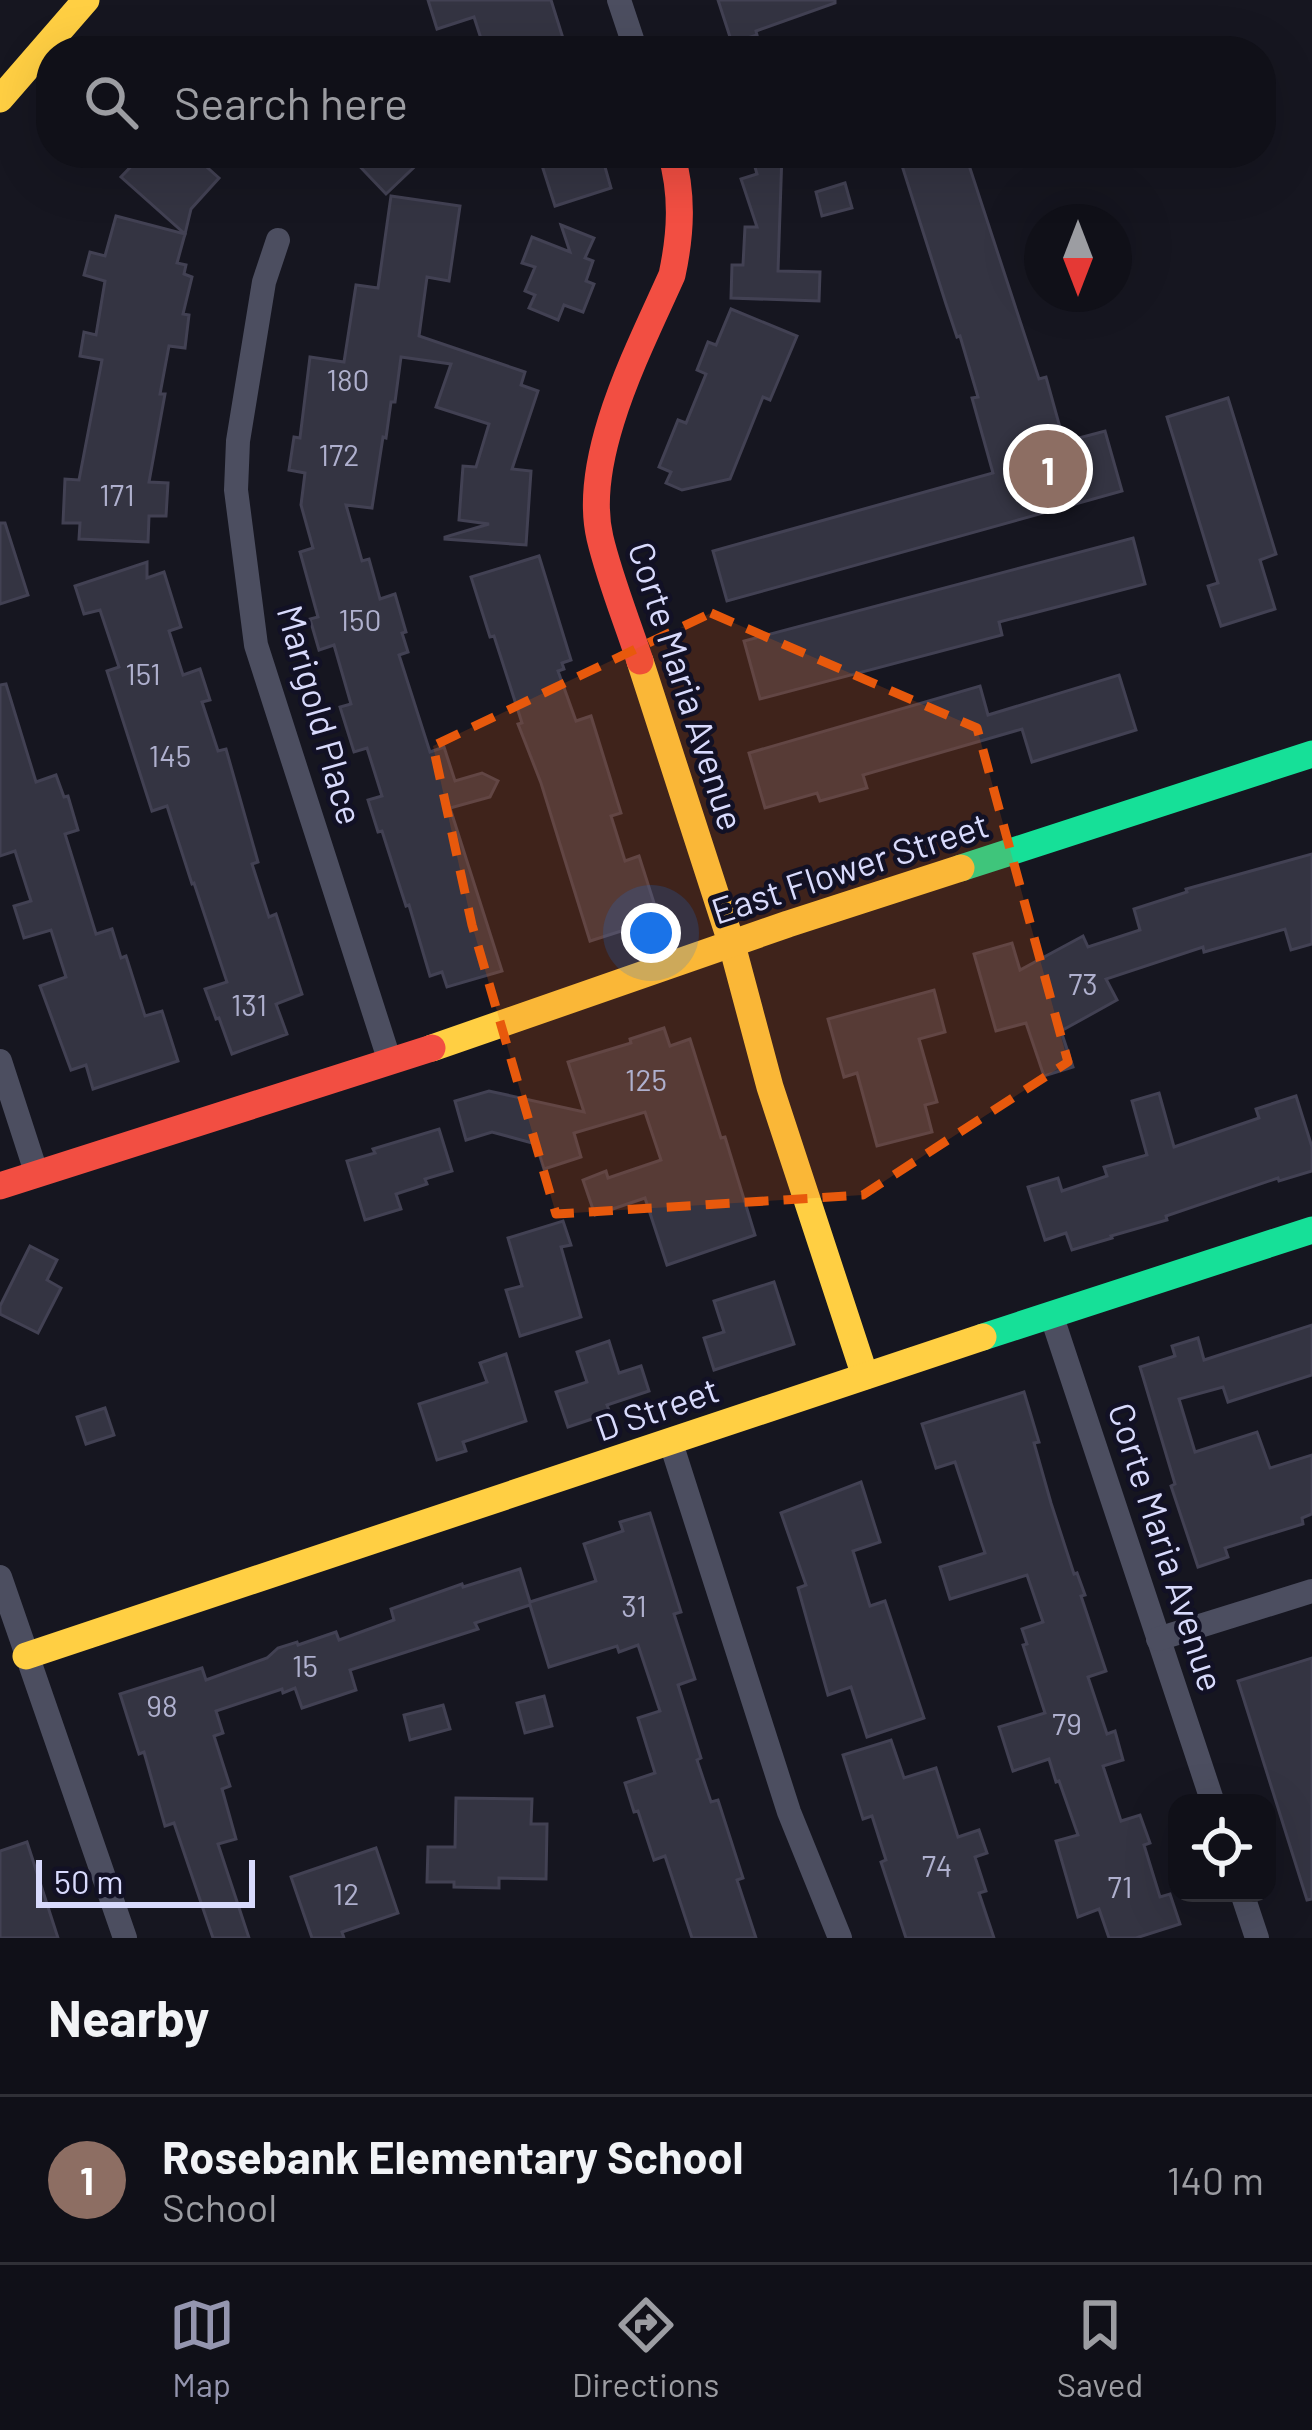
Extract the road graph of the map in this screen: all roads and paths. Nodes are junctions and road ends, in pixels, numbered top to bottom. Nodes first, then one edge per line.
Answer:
1 (86, 0) edge
2 (619, 0) edge
3 (55, 36) edge
4 (631, 36) edge
5 (36, 58) edge
6 (0, 99) edge
7 (674, 168) edge
8 (278, 240) dead end
9 (1312, 754) edge
10 (732, 945) junction
11 (0, 1061) edge
12 (390, 1062) junction
13 (37, 1174) junction
14 (0, 1186) edge
15 (1312, 1231) edge
16 (1051, 1314) junction
17 (865, 1376) junction
18 (671, 1444) junction
19 (0, 1577) edge
20 (1312, 1591) edge
21 (1158, 1639) junction
22 (26, 1656) junction
23 (1210, 1794) edge
24 (1245, 1902) edge
25 (125, 1938) edge
26 (840, 1938) edge
27 (1257, 1938) edge

1 - 3 street
2 - 4 street
5 - 6 street
7 - 10 street, Corte Maria Avenue
8 - 12 street, Marigold Place
9 - 10 street, East Flower Street
10 - 12 street, East Flower Street
10 - 17 street, Corte Maria Avenue
11 - 13 street
12 - 13 street, East Flower Street
13 - 14 street, East Flower Street
15 - 16 street, D Street
16 - 17 street, D Street
16 - 21 street, Corte Maria Avenue
17 - 18 street, D Street
18 - 22 street, D Street
18 - 26 street
19 - 22 street
20 - 21 street
21 - 23 street, Corte Maria Avenue
22 - 25 street
24 - 27 street

